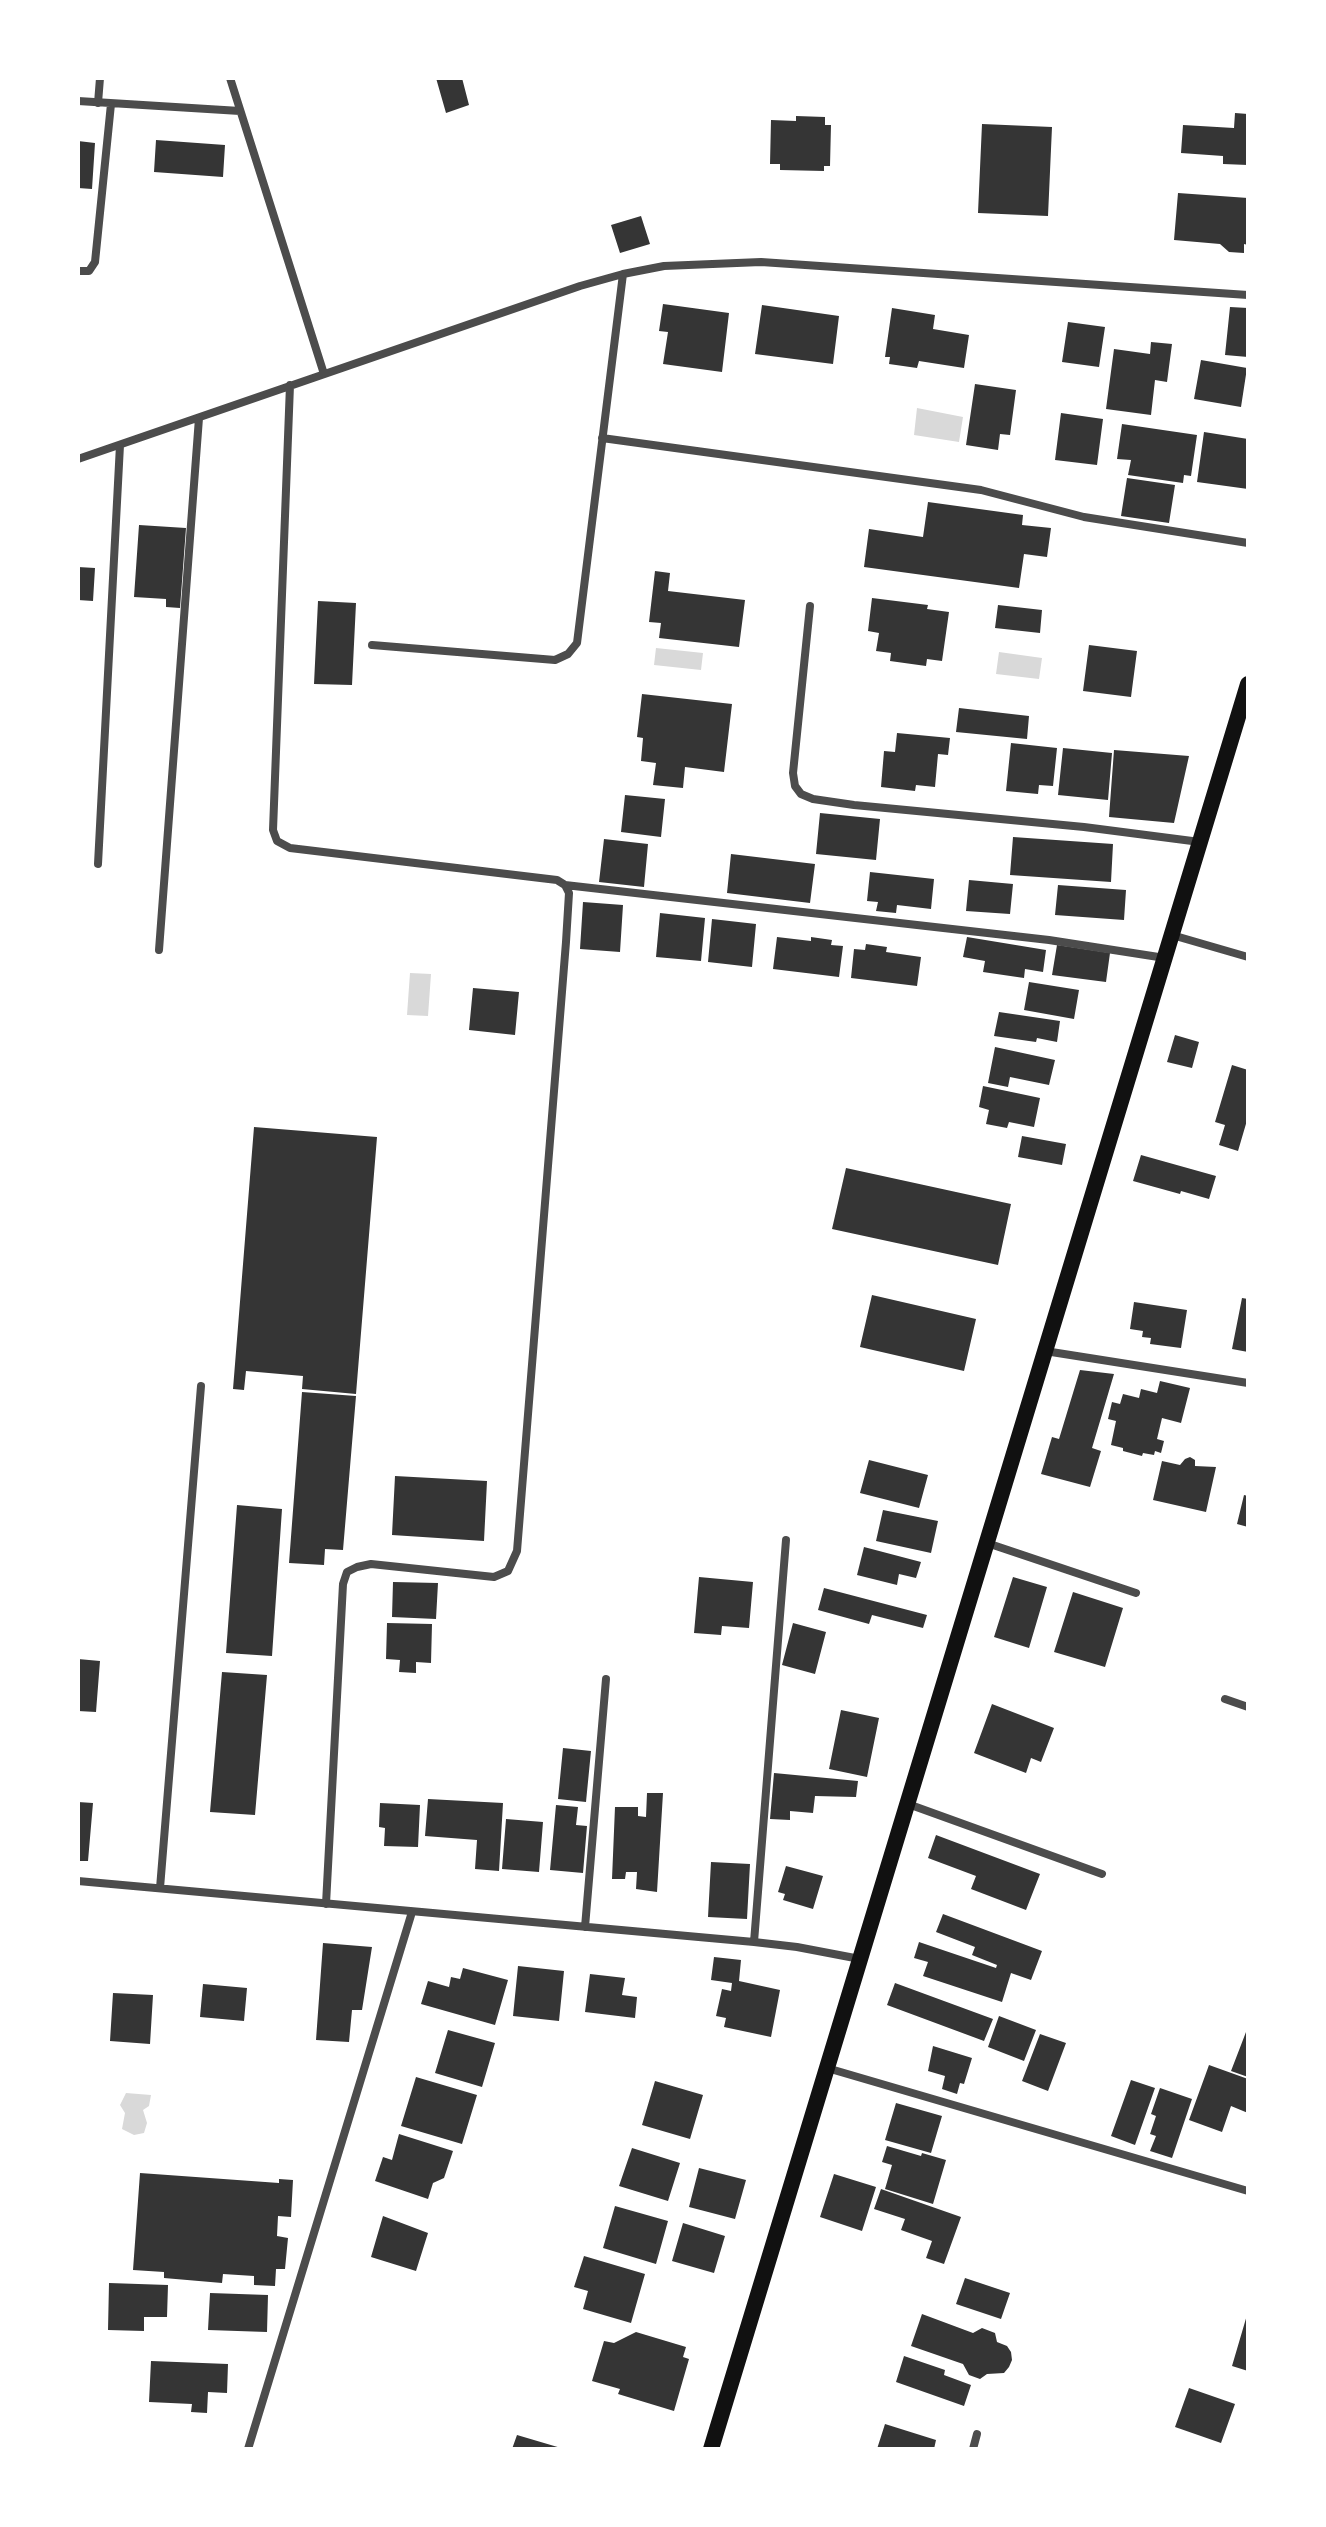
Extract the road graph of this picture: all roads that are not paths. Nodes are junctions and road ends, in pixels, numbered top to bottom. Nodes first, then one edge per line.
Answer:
1 (100, 78) edge
2 (230, 78) edge
3 (78, 101) edge
4 (98, 103) junction
5 (111, 104) junction
6 (240, 111) junction
7 (78, 271) edge
8 (623, 274) junction
9 (1248, 295) edge
10 (324, 374) junction
11 (290, 385) junction
12 (199, 418) junction
13 (602, 438) junction
14 (120, 445) junction
15 (78, 459) edge
16 (1248, 543) edge
17 (810, 606) dead end
18 (372, 645) dead end
19 (1247, 693) edge
20 (1200, 842) junction
21 (98, 864) dead end
22 (565, 885) junction
23 (1172, 935) junction
24 (159, 950) dead end
25 (1248, 957) edge
26 (1165, 958) junction
27 (1045, 1351) junction
28 (1248, 1383) edge
29 (201, 1386) dead end
30 (786, 1540) dead end
31 (987, 1543) junction
32 (1136, 1593) dead end
33 (606, 1679) dead end
34 (1225, 1699) dead end
35 (1248, 1707) edge
36 (907, 1803) junction
37 (1102, 1874) dead end
38 (78, 1881) edge
39 (160, 1888) junction
40 (326, 1904) junction
41 (412, 1912) junction
42 (585, 1927) junction
43 (754, 1942) junction
44 (860, 1959) junction
45 (827, 2068) junction
46 (1248, 2191) edge
47 (977, 2434) dead end
48 (248, 2449) edge
49 (711, 2449) edge
50 (973, 2449) edge

1 - 4 street
2 - 6 street
3 - 4 street
4 - 5 street
5 - 6 street
5 - 7 street
6 - 10 street
8 - 9 street
8 - 10 street
8 - 13 street
10 - 11 street
11 - 12 street
11 - 22 street
12 - 14 street
12 - 24 street
13 - 16 street
13 - 18 street
14 - 15 street
14 - 21 street
17 - 20 street
19 - 20 main road
20 - 23 main road
22 - 26 street
22 - 40 street
23 - 25 street
23 - 26 main road
26 - 27 main road
27 - 28 street
27 - 31 main road
29 - 39 street
30 - 43 street
31 - 32 street
31 - 36 main road
33 - 42 street
34 - 35 street
36 - 37 street
36 - 44 main road
38 - 39 street
39 - 40 street
40 - 41 street
41 - 42 street
41 - 48 street
42 - 43 street
43 - 44 street
44 - 45 main road
45 - 46 street
45 - 49 main road
47 - 50 street

